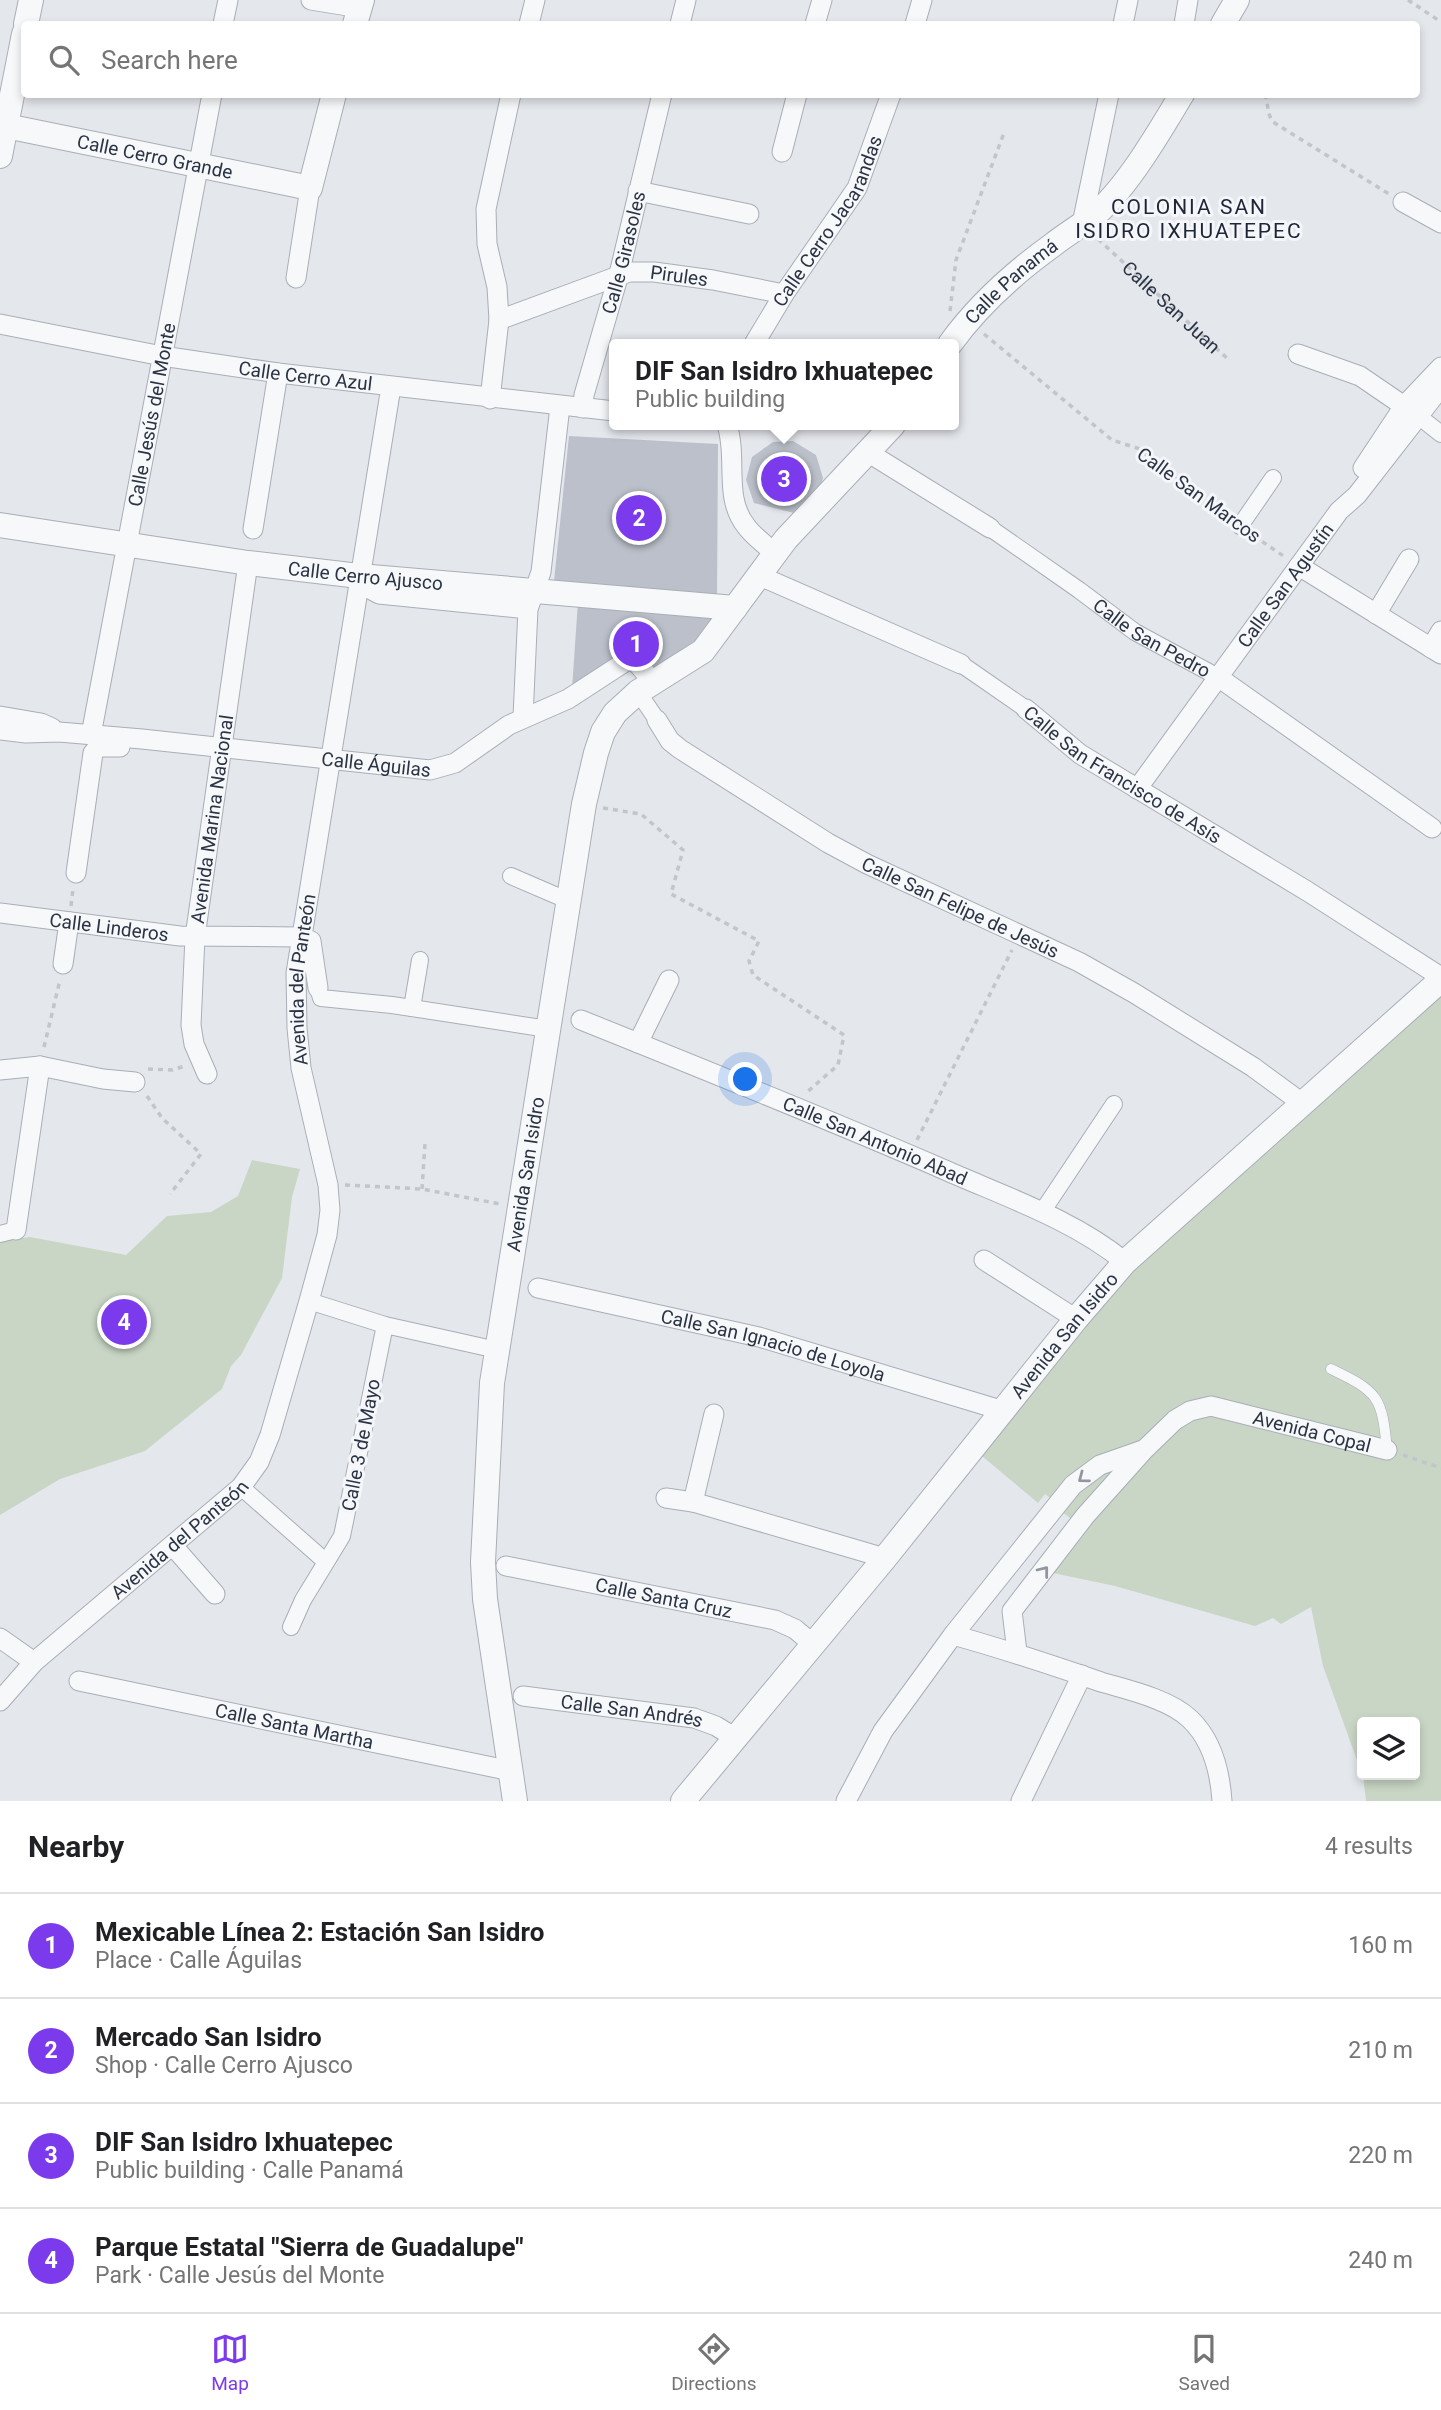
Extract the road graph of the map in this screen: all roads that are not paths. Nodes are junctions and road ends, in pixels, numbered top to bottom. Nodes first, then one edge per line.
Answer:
1 (31, 0) edge
2 (228, 0) edge
3 (311, 0) edge
4 (535, 0) edge
5 (686, 0) edge
6 (821, 0) edge
7 (922, 0) edge
8 (1128, 0) edge
9 (1188, 0) edge
10 (1237, 0) edge
11 (359, 11) edge
12 (27, 21) edge
13 (224, 21) edge
14 (530, 21) edge
15 (681, 21) edge
16 (816, 21) edge
17 (916, 21) edge
18 (1124, 21) edge
19 (1184, 21) edge
20 (1225, 21) edge
21 (21, 47) edge
22 (211, 98) edge
23 (333, 98) edge
24 (509, 98) edge
25 (661, 98) edge
26 (796, 98) edge
27 (890, 98) edge
28 (1108, 98) edge
29 (1179, 98) edge
30 (3, 126) edge
31 (782, 152) dead end
32 (0, 156) edge
33 (200, 164) junction
34 (310, 188) junction
35 (638, 191) junction
36 (1403, 202) road end
37 (749, 214) dead end
38 (1441, 223) edge
39 (1082, 224) junction
40 (619, 274) junction
41 (296, 278) dead end
42 (784, 294) junction
43 (499, 320) junction
44 (0, 324) edge
45 (757, 339) edge
46 (954, 339) edge
47 (1298, 354) dead end
48 (162, 356) junction
49 (1441, 367) edge
50 (278, 373) junction
51 (391, 387) junction
52 (1441, 387) edge
53 (489, 399) junction
54 (560, 406) junction
55 (583, 408) junction
56 (609, 411) edge
57 (1410, 411) junction
58 (728, 430) edge
59 (889, 430) edge
60 (1441, 435) edge
61 (869, 453) junction
62 (1273, 478) dead end
63 (0, 525) edge
64 (1240, 526) road end
65 (990, 528) joint
66 (253, 529) dead end
67 (126, 545) junction
68 (774, 553) junction
69 (1409, 559) dead end
70 (248, 563) junction
71 (1299, 566) junction
72 (758, 575) junction
73 (359, 576) junction
74 (532, 600) junction
75 (735, 608) junction
76 (1376, 614) junction
77 (1438, 644) edge
78 (961, 664) joint
79 (1219, 677) junction
80 (646, 687) junction
81 (1026, 709) joint
82 (0, 716) edge
83 (523, 718) junction
84 (657, 720) joint
85 (0, 730) edge
86 (59, 732) junction
87 (91, 735) junction
88 (170, 742) junction
89 (221, 748) junction
90 (332, 760) junction
91 (1137, 789) junction
92 (1432, 828) dead end
93 (76, 873) road end
94 (511, 876) dead end
95 (569, 901) junction
96 (0, 913) edge
97 (69, 922) junction
98 (195, 937) junction
99 (302, 937) junction
100 (420, 960) dead end
101 (63, 964) road end
102 (669, 979) dead end
103 (1441, 979) edge
104 (317, 988) joint
105 (412, 1008) junction
106 (581, 1020) dead end
107 (548, 1029) junction
108 (638, 1043) junction
109 (40, 1066) junction
110 (0, 1070) edge
111 (207, 1074) dead end
112 (135, 1082) road end
113 (1302, 1103) junction
114 (1114, 1104) dead end
115 (1042, 1212) junction
116 (8, 1232) edge
117 (984, 1260) dead end
118 (1125, 1262) junction
119 (538, 1288) dead end
120 (309, 1301) junction
121 (1076, 1319) junction
122 (385, 1325) junction
123 (497, 1350) junction
124 (1331, 1369) dead end
125 (1004, 1411) junction
126 (714, 1414) dead end
127 (1144, 1450) junction
128 (1387, 1450) joint
129 (241, 1487) junction
130 (666, 1498) dead end
131 (693, 1502) junction
132 (1048, 1517) junction
133 (1072, 1535) junction
134 (173, 1546) junction
135 (885, 1558) junction
136 (325, 1561) junction
137 (506, 1566) dead end
138 (215, 1594) dead end
139 (986, 1594) junction
140 (1012, 1611) junction
141 (291, 1628) dead end
142 (953, 1634) junction
143 (0, 1638) edge
144 (814, 1644) junction
145 (1017, 1652) junction
146 (34, 1662) junction
147 (1082, 1675) junction
148 (79, 1681) dead end
149 (523, 1696) dead end
150 (0, 1701) edge
151 (737, 1738) junction
152 (510, 1771) junction
153 (515, 1801) edge
154 (684, 1801) edge
155 (846, 1801) edge
156 (1021, 1801) edge
157 (1222, 1801) edge

1 - 12 street
2 - 13 street
3 - 11 street
4 - 14 street
5 - 15 street
6 - 16 street
7 - 17 street
8 - 18 street
9 - 19 street
10 - 20 street
21 - 30 street
22 - 33 street, Calle Jesús del Monte
23 - 34 street
24 - 43 street
25 - 35 street, Calle Girasoles
26 - 31 street
27 - 42 street, Calle Cerro Jacarandas
28 - 39 street
29 - 39 street, Calle Panamá
30 - 32 street
30 - 33 street, Calle Cerro Grande
33 - 34 street, Calle Cerro Grande
33 - 48 street, Calle Jesús del Monte
34 - 41 street
35 - 37 street
35 - 40 street, Calle Girasoles
36 - 38 street
39 - 46 street, Calle Panamá
40 - 42 street, Pirules
40 - 43 street, Pirules
40 - 55 street, Calle Girasoles
42 - 45 street, Calle Cerro Jacarandas
43 - 53 street
44 - 48 street, Calle Cerro Azul
47 - 57 street
48 - 50 street, Calle Cerro Azul
48 - 67 street, Calle Jesús del Monte
49 - 57 street
50 - 51 street, Calle Cerro Azul
50 - 66 street
51 - 53 street, Calle Cerro Azul
51 - 73 street, Avenida del Panteón
52 - 57 street, Calle San Agustín
53 - 54 street, Calle Cerro Azul
54 - 55 street, Calle Cerro Azul
54 - 74 street
55 - 56 street, Calle Cerro Azul
57 - 60 street
57 - 71 street, Calle San Agustín
58 - 68 street
59 - 61 street
61 - 65 street, Calle San Pedro
61 - 68 street
62 - 64 street
63 - 67 street, Calle Cerro Ajusco
65 - 79 street, Calle San Pedro
67 - 70 street, Calle Cerro Ajusco
67 - 87 street, Calle Jesús del Monte
68 - 72 street
69 - 76 street
70 - 73 street, Calle Cerro Ajusco
70 - 89 street, Avenida Marina Nacional
71 - 76 street
71 - 79 street, Calle San Agustín
72 - 75 street
72 - 78 street, Calle San Francisco de Asís
73 - 74 street, Calle Cerro Ajusco
73 - 90 street, Avenida del Panteón
74 - 75 street, Calle Cerro Ajusco
74 - 83 street
75 - 80 street, Avenida San Isidro
76 - 77 street
78 - 81 street, Calle San Francisco de Asís
79 - 91 street, Calle San Agustín
79 - 92 street, Calle San Pedro
80 - 83 street, Calle Águilas
80 - 84 street, Calle San Felipe de Jesús
80 - 95 street, Avenida San Isidro
81 - 91 street, Calle San Francisco de Asís
82 - 86 street, Calle Águilas
83 - 90 street, Calle Águilas
84 - 113 street, Calle San Felipe de Jesús
85 - 86 street, Calle Águilas
86 - 87 street, Calle Águilas
87 - 88 street, Calle Águilas
88 - 89 street, Calle Águilas
88 - 93 street
89 - 90 street, Calle Águilas
89 - 98 street, Avenida Marina Nacional
90 - 99 street, Avenida del Panteón
91 - 103 street, Calle San Francisco de Asís
94 - 95 street
95 - 107 street, Avenida San Isidro
96 - 97 street, Calle Linderos
97 - 98 street, Calle Linderos
97 - 101 street
98 - 99 street, Calle Linderos
98 - 111 street, Avenida Marina Nacional
99 - 104 street
99 - 120 street, Avenida del Panteón
100 - 105 street
102 - 108 street
103 - 113 street, Avenida San Isidro
104 - 105 street
105 - 107 street
106 - 108 street, Calle San Antonio Abad
107 - 123 street, Avenida San Isidro
108 - 115 street, Calle San Antonio Abad
109 - 110 street
109 - 112 street
109 - 116 street
113 - 118 street, Avenida San Isidro
114 - 115 street
115 - 118 street, Calle San Antonio Abad
117 - 121 street
118 - 121 street, Avenida San Isidro
119 - 125 street, Calle San Ignacio de Loyola
120 - 122 street
120 - 129 street, Avenida del Panteón
121 - 125 street, Avenida San Isidro
122 - 123 street
122 - 136 street, Calle 3 de Mayo
123 - 152 street, Avenida San Isidro
124 - 128 lane, Avenida Copal
125 - 135 street, Avenida San Isidro
126 - 131 street
127 - 128 street, Avenida Copal
127 -> 132 street, Avenida Copal
127 - 133 street, Avenida Copal
129 - 134 street, Avenida del Panteón
129 - 136 street
130 - 131 street
131 - 135 street
132 - 133 street
132 - 139 street, Avenida Copal
140 -> 133 street, Avenida Copal
134 - 138 street
134 - 146 street, Avenida del Panteón
135 - 144 street, Avenida San Isidro
136 - 141 street, Calle 3 de Mayo
137 - 144 street, Calle Santa Cruz
139 - 140 street
139 - 142 street, Avenida Copal
140 - 145 street
142 - 145 street
142 - 155 street, Avenida Copal
143 - 146 street
144 - 151 street, Avenida San Isidro
145 - 147 street
146 - 150 street, Avenida del Panteón
147 - 156 street
147 - 157 street
148 - 152 street, Calle Santa Martha
149 - 151 street, Calle San Andrés
151 - 154 street, Avenida San Isidro
152 - 153 street, Avenida San Isidro

